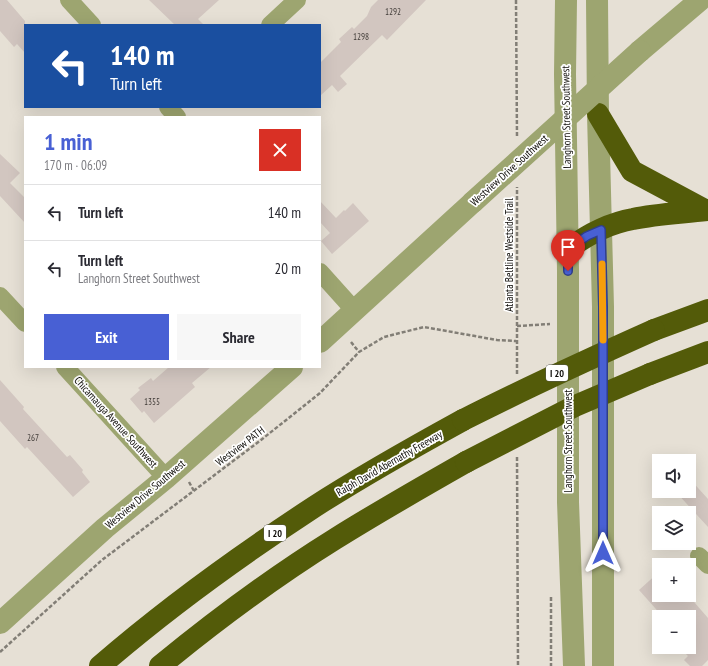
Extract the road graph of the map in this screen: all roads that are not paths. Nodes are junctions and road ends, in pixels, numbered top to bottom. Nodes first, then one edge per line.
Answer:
1 (69, 0) edge
2 (297, 0) edge
3 (566, 0) edge
4 (597, 0) edge
5 (700, 0) edge
6 (91, 24) edge
7 (271, 24) edge
8 (598, 114) junction
9 (706, 210) edge
10 (601, 230) junction
11 (568, 249) junction
12 (321, 273) edge
13 (0, 296) edge
14 (355, 310) junction
15 (708, 310) edge
16 (24, 322) edge
17 (321, 341) edge
18 (708, 352) edge
19 (66, 368) edge
20 (291, 368) edge
21 (166, 478) junction
22 (0, 623) edge
23 (100, 666) edge
24 (160, 666) edge
25 (574, 666) edge
26 (604, 666) edge

1 - 6 street
2 - 7 street
3 - 11 street, Langhorn Street Southwest
4 - 8 street
5 - 14 street, Westview Drive Southwest, bridge
8 - 9 highway
8 - 10 street
9 - 10 highway
10 - 11 highway
10 - 26 street
11 - 25 street, Langhorn Street Southwest
12 - 14 street
13 - 16 street
14 - 17 street, Westview Drive Southwest
15 - 23 highway, Ralph David Abernathy Freeway / I 20, bridge
18 - 24 highway, bridge
19 - 21 street, Chicamauga Avenue Southwest
20 - 21 street, Westview Drive Southwest
21 - 22 street, Westview Drive Southwest

